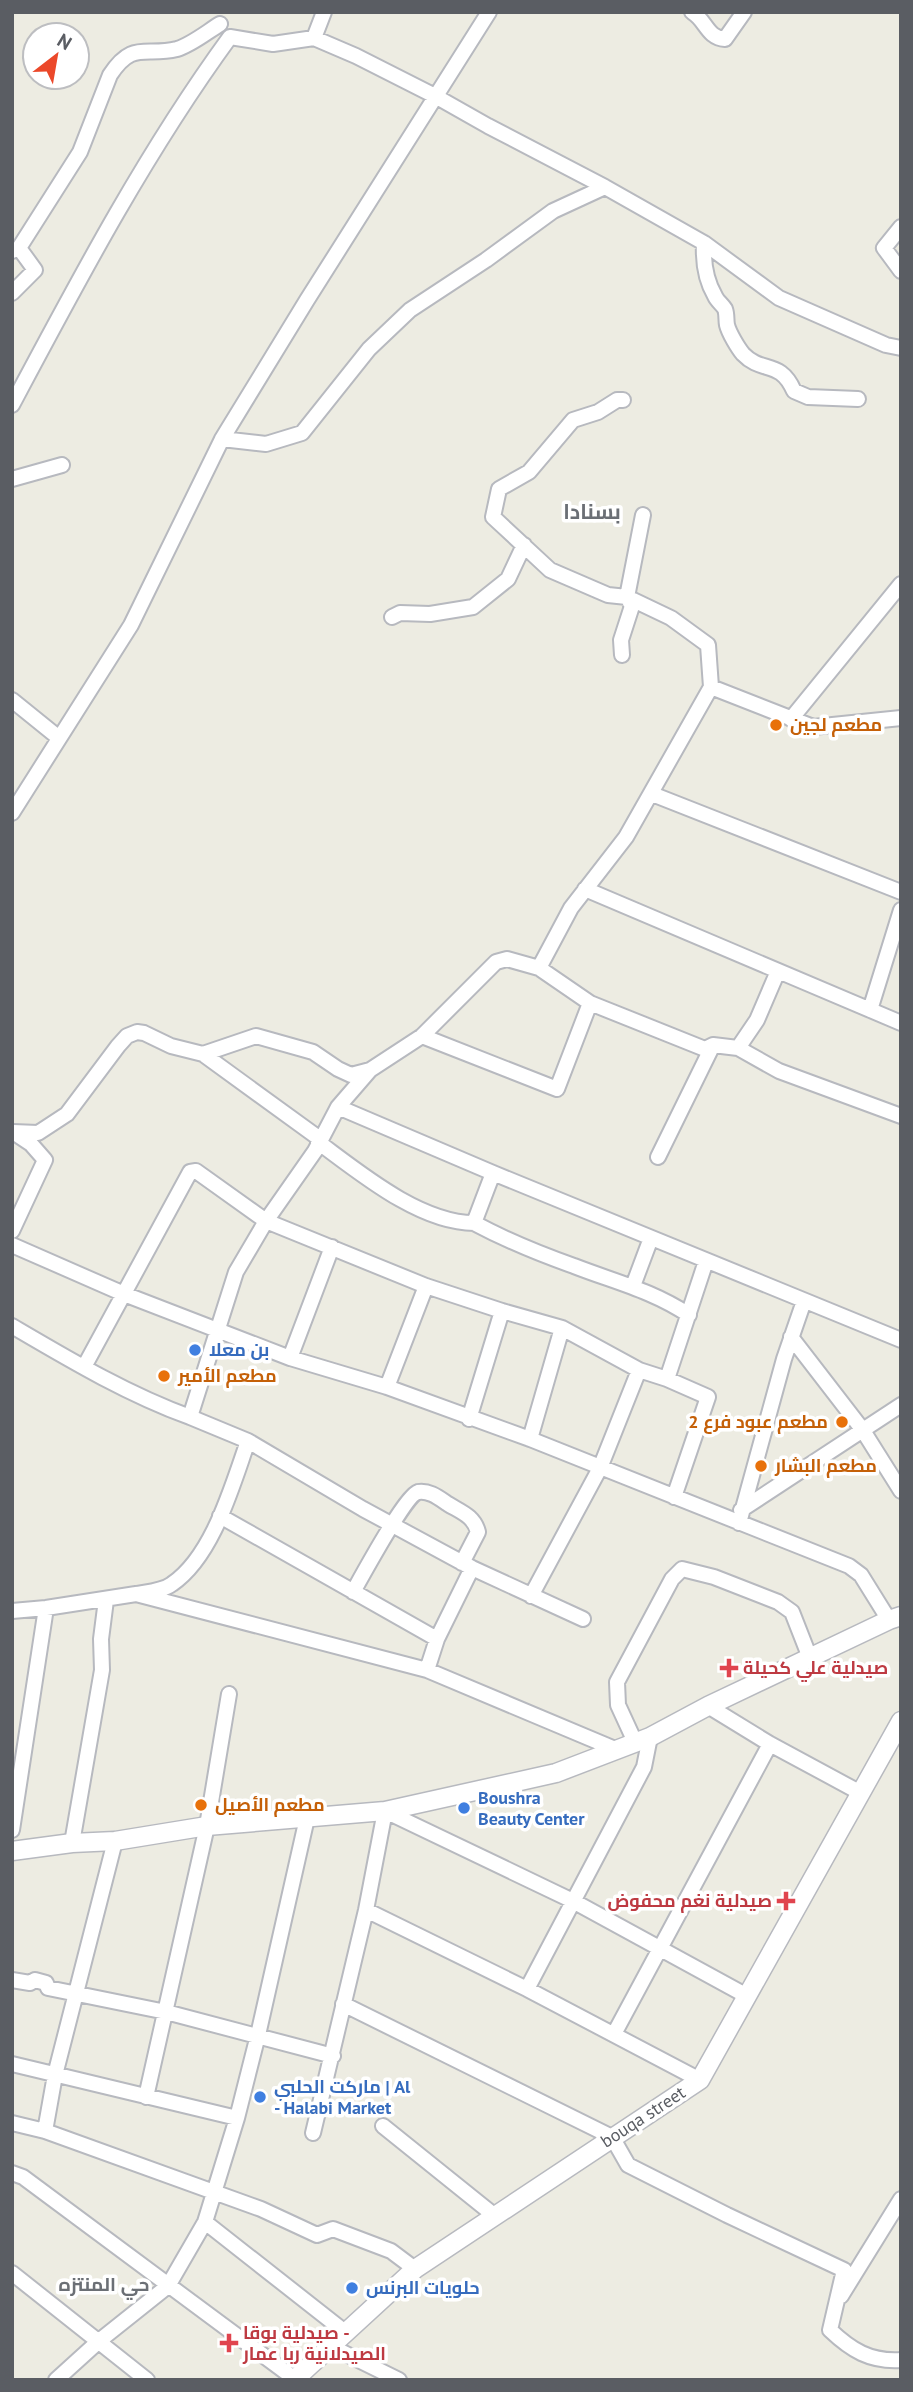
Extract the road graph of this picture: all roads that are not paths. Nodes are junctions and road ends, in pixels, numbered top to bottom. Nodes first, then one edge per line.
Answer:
1 (324, 12) edge
2 (489, 12) edge
3 (692, 12) edge
4 (744, 12) edge
5 (216, 18) edge
6 (230, 37) junction
7 (314, 38) junction
8 (435, 96) junction
9 (605, 187) junction
10 (901, 227) edge
11 (704, 243) junction
12 (16, 249) edge
13 (901, 271) edge
14 (12, 293) edge
15 (901, 348) edge
16 (858, 399) dead end
17 (623, 400) dead end
18 (12, 405) edge
19 (222, 439) junction
20 (62, 465) dead end
21 (12, 479) edge
22 (643, 515) dead end
23 (524, 545) junction
24 (901, 584) edge
25 (627, 597) junction
26 (391, 617) dead end
27 (622, 655) dead end
28 (711, 687) junction
29 (12, 700) edge
30 (901, 718) edge
31 (791, 719) junction
32 (59, 738) junction
33 (652, 794) junction
34 (12, 813) edge
35 (585, 889) junction
36 (901, 892) edge
37 (901, 910) edge
38 (539, 968) junction
39 (778, 971) junction
40 (590, 1003) junction
41 (870, 1010) junction
42 (901, 1023) edge
43 (422, 1035) junction
44 (713, 1045) junction
45 (738, 1048) junction
46 (203, 1054) junction
47 (370, 1070) junction
48 (338, 1107) junction
49 (901, 1116) edge
50 (12, 1132) edge
51 (319, 1140) junction
52 (658, 1157) dead end
53 (493, 1173) junction
54 (266, 1221) junction
55 (474, 1223) junction
56 (12, 1231) edge
57 (651, 1238) junction
58 (12, 1245) edge
59 (332, 1247) junction
60 (706, 1261) junction
61 (426, 1286) junction
62 (633, 1286) junction
63 (124, 1294) junction
64 (804, 1301) junction
65 (502, 1311) junction
66 (689, 1315) junction
67 (12, 1326) edge
68 (562, 1328) junction
69 (217, 1329) junction
70 (791, 1337) junction
71 (901, 1340) edge
72 (290, 1358) junction
73 (84, 1367) junction
74 (639, 1370) junction
75 (667, 1379) junction
76 (387, 1387) junction
77 (901, 1405) edge
78 (190, 1417) junction
79 (469, 1419) junction
80 (862, 1429) junction
81 (530, 1439) junction
82 (248, 1441) junction
83 (600, 1468) junction
84 (901, 1491) edge
85 (674, 1497) junction
86 (220, 1516) junction
87 (740, 1517) junction
88 (393, 1524) junction
89 (467, 1566) junction
90 (353, 1592) junction
91 (136, 1594) junction
92 (531, 1596) junction
93 (106, 1600) junction
94 (46, 1608) junction
95 (12, 1611) edge
96 (895, 1618) edge
97 (583, 1619) dead end
98 (437, 1639) junction
99 (810, 1658) junction
100 (427, 1670) junction
101 (229, 1694) dead end
102 (708, 1706) junction
103 (901, 1721) edge
104 (643, 1740) junction
105 (770, 1744) junction
106 (615, 1749) junction
107 (859, 1792) junction
108 (385, 1811) junction
109 (307, 1818) junction
110 (206, 1826) junction
111 (12, 1830) edge
112 (115, 1841) junction
113 (72, 1843) junction
114 (12, 1851) edge
115 (573, 1900) junction
116 (366, 1910) junction
117 (661, 1947) junction
118 (12, 1980) edge
119 (527, 1989) junction
120 (77, 1993) junction
121 (747, 1996) junction
122 (343, 2004) junction
123 (166, 2012) junction
124 (258, 2035) junction
125 (614, 2035) junction
126 (333, 2056) junction
127 (12, 2064) edge
128 (55, 2075) junction
129 (700, 2080) junction
130 (146, 2097) junction
131 (237, 2118) junction
132 (12, 2123) edge
133 (383, 2126) dead end
134 (45, 2131) junction
135 (313, 2133) dead end
136 (612, 2137) junction
137 (12, 2173) edge
138 (215, 2193) junction
139 (901, 2199) edge
140 (495, 2216) junction
141 (205, 2221) junction
142 (415, 2269) junction
143 (12, 2273) edge
144 (168, 2286) junction
145 (837, 2303) junction
146 (345, 2332) junction
147 (99, 2341) junction
148 (330, 2346) junction
149 (901, 2360) edge
150 (295, 2379) edge
151 (56, 2380) edge
152 (146, 2380) edge
153 (399, 2380) edge

1 - 7 street
2 - 8 street
3 - 4 street
5 - 6 street
5 - 12 street
6 - 7 street
6 - 18 street
7 - 8 street
8 - 9 street
8 - 19 street
9 - 11 street
9 - 19 street
10 - 13 street
11 - 15 street
11 - 16 street
12 - 14 street
17 - 23 street
19 - 32 street
20 - 21 street
22 - 25 street
23 - 25 street
23 - 26 street
24 - 31 street
25 - 27 street
25 - 28 street
28 - 31 street
28 - 33 street
29 - 32 street
30 - 31 street
32 - 34 street
33 - 35 street
33 - 36 street
35 - 38 street
35 - 39 street
37 - 41 street
38 - 40 street
38 - 43 street
39 - 41 street
39 - 45 street
40 - 43 street
40 - 44 street
41 - 42 street
43 - 47 street
44 - 45 street
44 - 52 street
45 - 49 street
46 - 47 street
46 - 50 street
46 - 51 street
47 - 48 street
48 - 51 street
48 - 53 street
50 - 56 street
51 - 54 street
51 - 55 street
53 - 55 street
53 - 57 street
54 - 59 street
54 - 63 street
54 - 69 street
55 - 62 street
57 - 60 street
57 - 62 street
58 - 63 street
59 - 61 street
59 - 72 street
60 - 64 street
60 - 66 street
61 - 65 street
61 - 76 street
62 - 66 street
63 - 69 street
63 - 73 street
64 - 70 street
64 - 71 street
65 - 68 street
65 - 79 street
66 - 75 street
67 - 73 street
68 - 74 street
68 - 81 street
69 - 72 street
69 - 78 street
70 - 80 street
70 - 87 street
72 - 76 street
73 - 78 street
74 - 75 street
74 - 83 street
75 - 85 street
76 - 79 street
77 - 80 street
78 - 82 street
79 - 81 street
80 - 84 street
80 - 87 street
81 - 83 street
82 - 86 street
82 - 88 street
83 - 85 street
83 - 92 street
85 - 87 street
86 - 90 street
86 - 91 street
87 - 96 street
88 - 89 street
88 - 89 street
88 - 90 street
89 - 92 street
89 - 98 street
90 - 98 street
91 - 93 street
91 - 100 street
92 - 97 street
93 - 94 street
93 - 113 street
94 - 95 street
94 - 111 street
96 - 99 street
98 - 100 street
99 - 102 street
99 - 104 street
100 - 106 street
101 - 110 street
102 - 104 street
102 - 105 street
103 - 107 street, bouqa street
104 - 106 street
104 - 115 street
105 - 107 street
105 - 117 street
106 - 108 street
107 - 121 street, bouqa street
108 - 109 street
108 - 115 street
108 - 116 street
109 - 110 street
109 - 124 street
110 - 112 street
110 - 123 street
112 - 113 street
112 - 120 street
113 - 114 street
115 - 117 street
115 - 119 street
116 - 119 street
116 - 122 street
117 - 121 street
117 - 125 street
118 - 120 street
119 - 125 street
120 - 123 street
120 - 128 street
121 - 129 street, bouqa street
122 - 126 street
122 - 136 street
123 - 124 street
123 - 130 street
124 - 126 street
124 - 131 street
125 - 129 street
126 - 135 street
127 - 128 street
128 - 130 street
128 - 134 street
129 - 136 street, bouqa street
130 - 131 street
131 - 138 street
132 - 134 street
133 - 140 street
134 - 138 street
136 - 140 street, bouqa street
136 - 145 street
137 - 144 street
138 - 141 street
138 - 142 street
139 - 145 street
140 - 142 street, bouqa street
141 - 144 street
141 - 146 street
142 - 146 street, bouqa street
143 - 147 street
144 - 147 street
144 - 150 street
145 - 149 street
146 - 148 street, bouqa street
147 - 151 street
147 - 152 street
148 - 150 street, bouqa street
148 - 153 street

